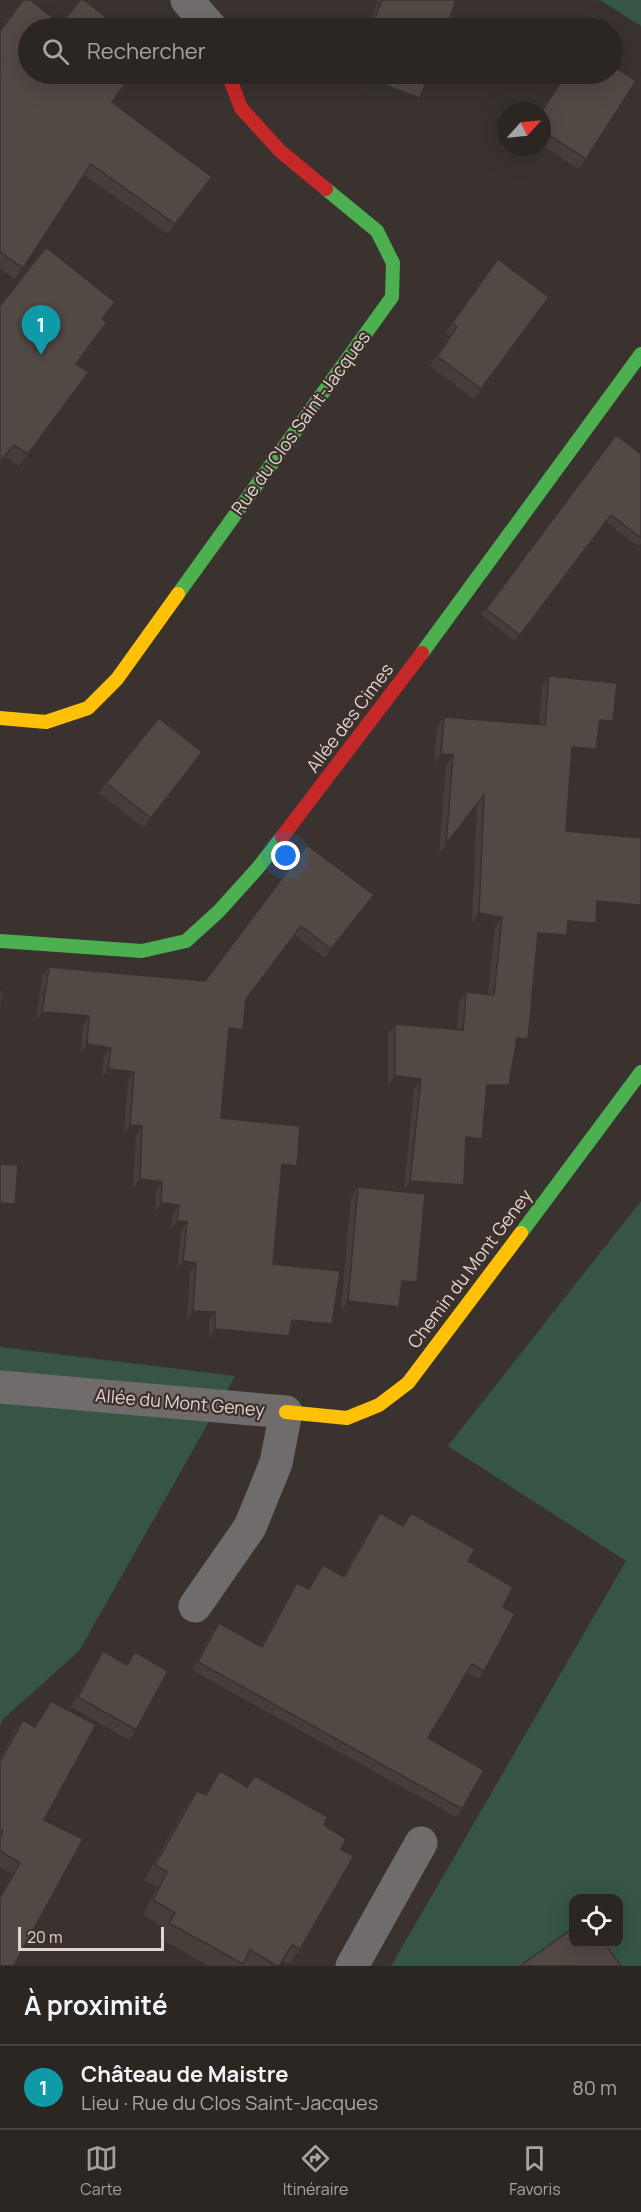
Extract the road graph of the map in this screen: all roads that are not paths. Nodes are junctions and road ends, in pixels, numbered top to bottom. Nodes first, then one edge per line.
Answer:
1 (187, 0) edge
2 (202, 18) edge
3 (232, 84) edge
4 (641, 354) edge
5 (0, 718) edge
6 (0, 941) edge
7 (641, 1072) edge
8 (0, 1387) edge
9 (286, 1412) junction
10 (195, 1606) dead end
11 (421, 1843) dead end
12 (352, 1966) edge

1 - 2 street
3 - 5 street, Rue du Clos Saint-Jacques
4 - 6 street, Allée des Cimes
7 - 9 street, Chemin du Mont Geney
8 - 9 street, Allée du Mont Geney
9 - 10 street, Allée du Mont Geney
11 - 12 street

